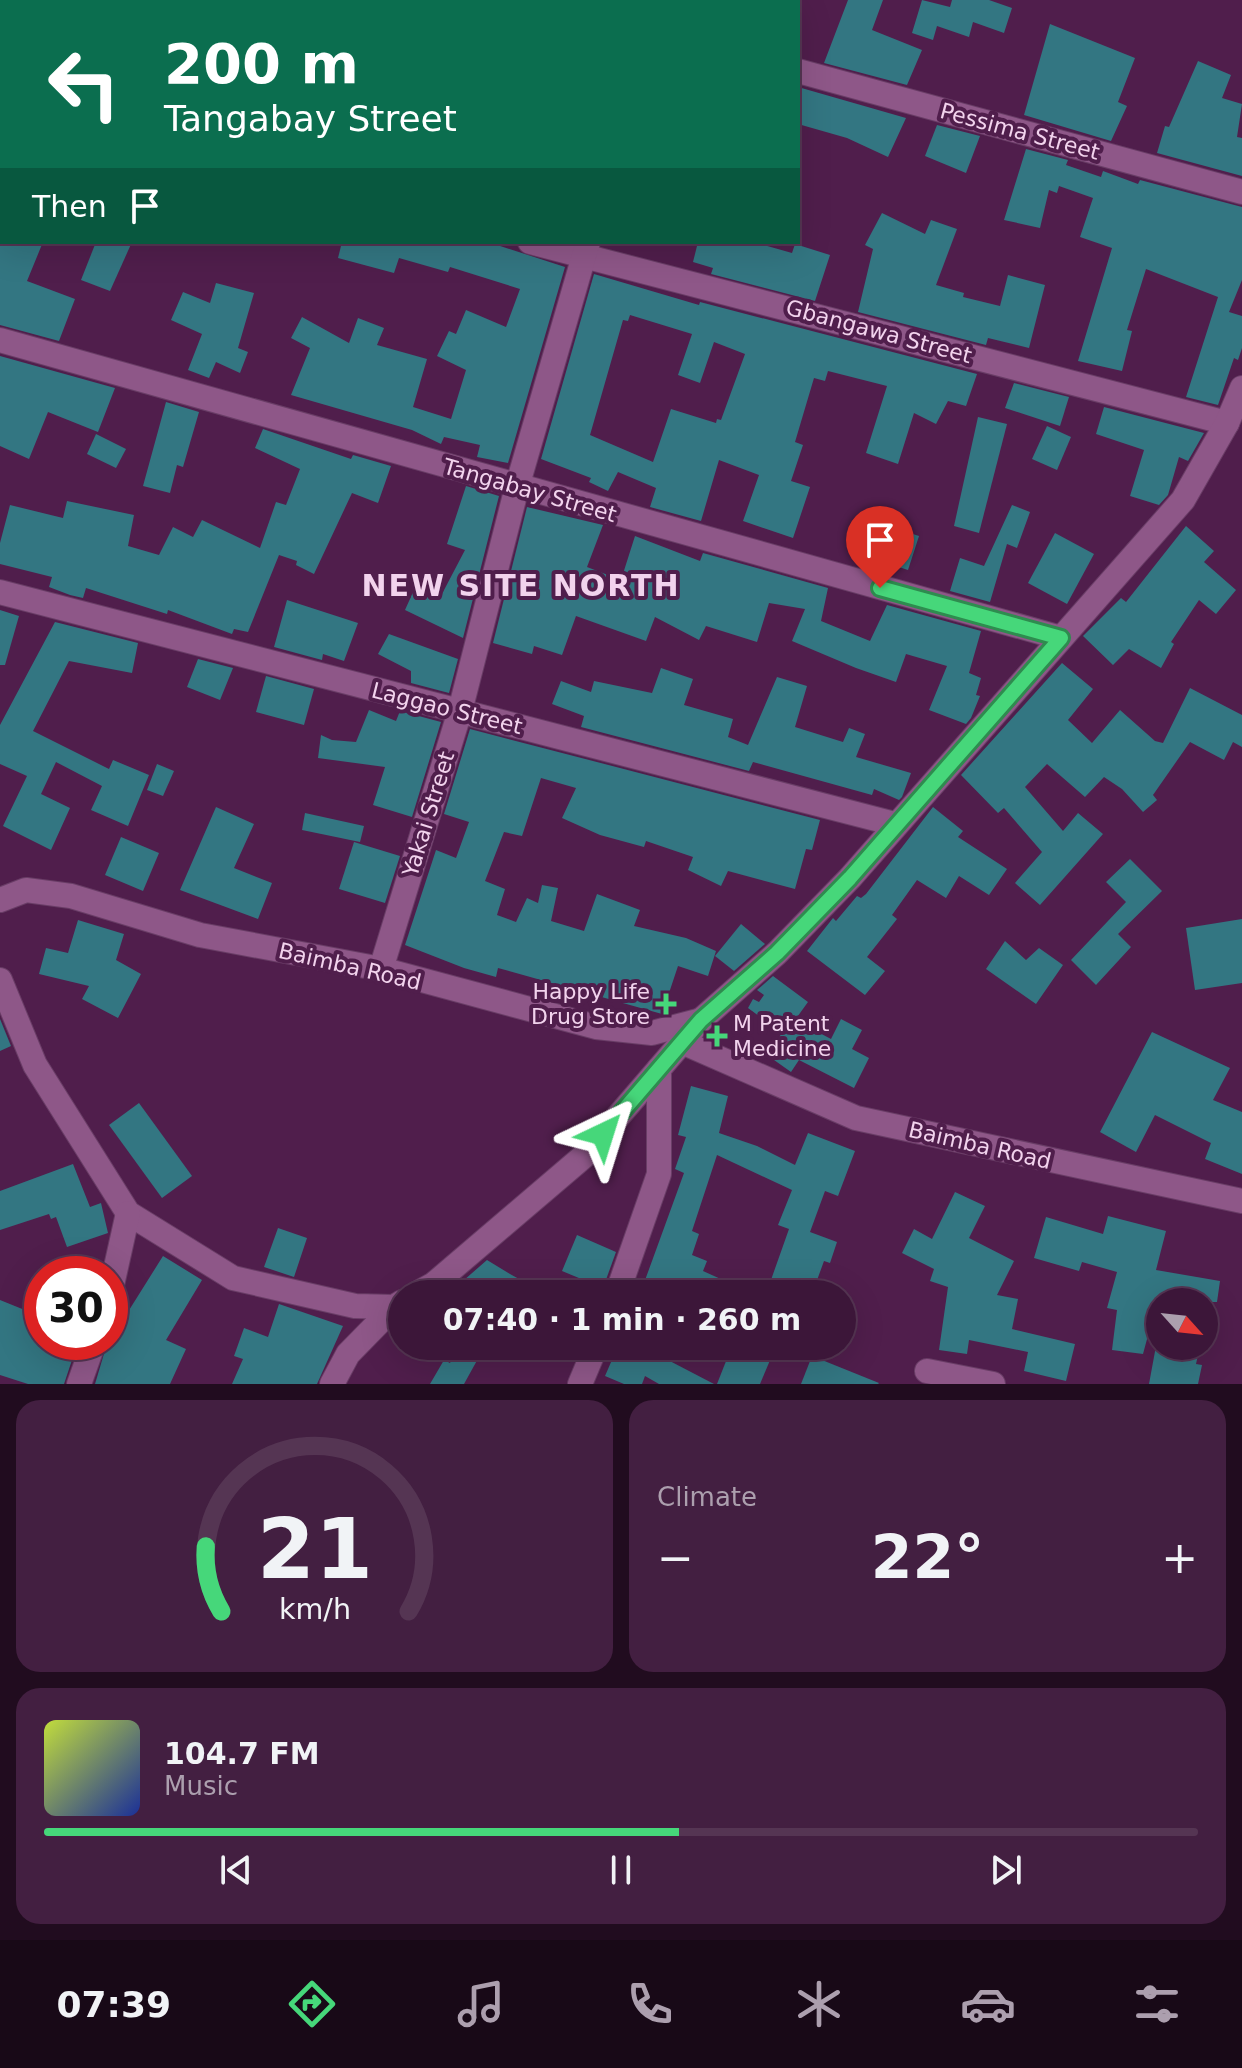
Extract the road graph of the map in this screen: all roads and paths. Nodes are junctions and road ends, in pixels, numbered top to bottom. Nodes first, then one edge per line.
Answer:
1 (800, 72) edge
2 (1242, 192) edge
3 (546, 244) edge
4 (586, 249) edge
5 (0, 340) edge
6 (1242, 388) edge
7 (1227, 423) junction
8 (517, 487) junction
9 (0, 592) edge
10 (1061, 638) junction
11 (460, 711) junction
12 (895, 824) junction
13 (0, 900) edge
14 (381, 969) junction
15 (0, 980) edge
16 (701, 1020) junction
17 (682, 1042) junction
18 (659, 1069) junction
19 (1242, 1201) edge
20 (128, 1213) junction
21 (118, 1256) edge
22 (439, 1280) edge
23 (622, 1280) edge
24 (388, 1304) edge
25 (388, 1314) edge
26 (88, 1360) edge
27 (590, 1360) edge
28 (927, 1371) dead end
29 (79, 1384) edge
30 (332, 1384) edge
31 (580, 1384) edge
32 (993, 1384) edge

1 - 2 street, Pessima Street
3 - 4 street, Gbangawa Street
4 - 7 street, Gbangawa Street
4 - 8 street, Yakai Street
5 - 8 street, Tangabay Street
6 - 7 street
7 - 10 street
8 - 10 street, Tangabay Street
8 - 11 street, Yakai Street
9 - 11 street, Laggao Street
10 - 12 street
11 - 12 street, Laggao Street
11 - 14 street, Yakai Street
12 - 16 street
13 - 14 street, Baimba Road
14 - 16 street, Baimba Road
15 - 20 street
16 - 17 street
17 - 18 street
17 - 19 street, Baimba Road
18 - 22 street
18 - 23 street
20 - 21 street
20 - 24 street
25 - 30 street
26 - 29 street
27 - 31 street
28 - 32 street

